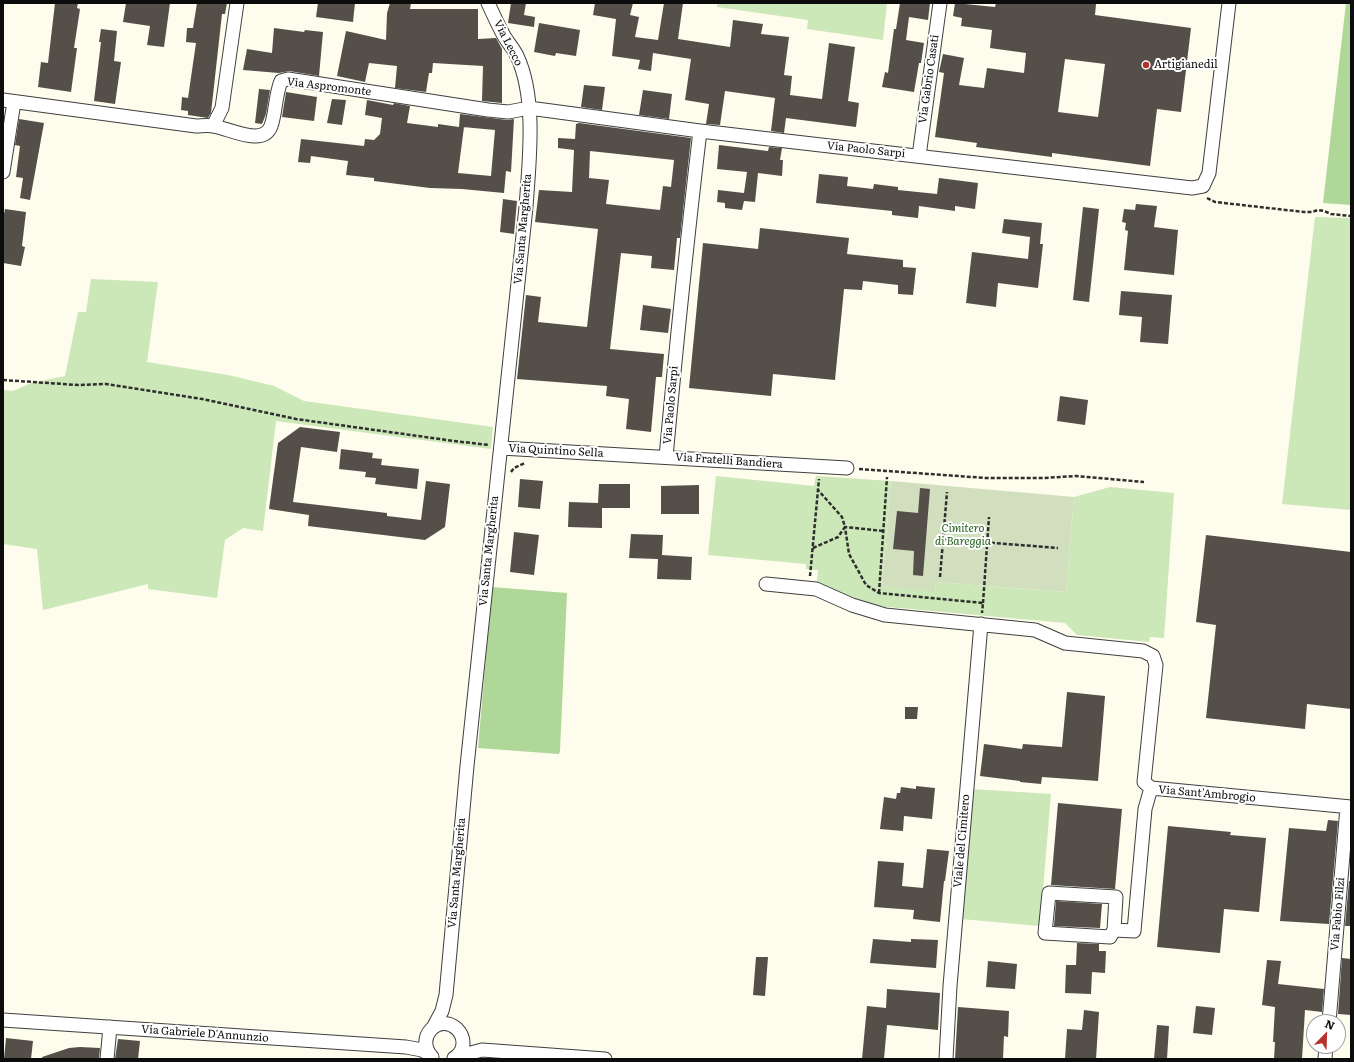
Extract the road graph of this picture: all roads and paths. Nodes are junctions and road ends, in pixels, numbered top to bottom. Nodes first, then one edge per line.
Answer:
1 (237, 3) edge
2 (488, 3) edge
3 (940, 3) edge
4 (1229, 3) edge
5 (8, 101) edge
6 (529, 108) junction
7 (213, 126) junction
8 (700, 131) junction
9 (919, 156) junction
10 (3, 172) edge
11 (1203, 186) junction
12 (1351, 216) edge
13 (3, 380) edge
14 (497, 447) junction
15 (611, 454) joint
16 (666, 457) junction
17 (820, 467) junction
18 (847, 468) joint
19 (887, 478) dead end
20 (1144, 482) dead end
21 (818, 489) junction
22 (947, 492) dead end
23 (989, 517) dead end
24 (845, 528) junction
25 (883, 531) junction
26 (943, 539) junction
27 (987, 542) junction
28 (813, 548) junction
29 (1058, 548) dead end
30 (940, 577) dead end
31 (766, 584) dead end
32 (809, 589) junction
33 (879, 593) junction
34 (983, 603) junction
35 (981, 624) junction
36 (1151, 788) junction
37 (1349, 807) edge
38 (1114, 930) junction
39 (446, 994) junction
40 (1329, 1014) edge
41 (3, 1020) edge
42 (451, 1025) junction
43 (434, 1026) junction
44 (110, 1027) junction
45 (462, 1038) junction
46 (482, 1050) junction
47 (430, 1052) edge
48 (455, 1058) edge
49 (107, 1059) edge
50 (605, 1059) edge
51 (946, 1059) edge

1 - 7 street
2 - 6 street, Via Lecco
3 - 9 street, Via Gabrio Casati
4 - 11 street
5 - 7 street, Via Aspromonte
5 - 10 street
6 - 7 street, Via Aspromonte
6 - 8 street, Via Paolo Sarpi
6 - 14 street, Via Santa Margherita
8 - 9 street, Via Paolo Sarpi
8 - 16 street, Via Paolo Sarpi
9 - 11 street, Via Paolo Sarpi
11 - 12 path
13 - 14 path
14 - 15 street, Via Quintino Sella
14 - 39 street, Via Santa Margherita
15 - 16 street, Via Fratelli Bandiera
16 - 17 street, Via Fratelli Bandiera
17 - 18 street, Via Fratelli Bandiera
17 - 21 path
18 - 20 path
19 - 25 path
21 - 24 path
21 - 28 path
22 - 26 path
23 - 27 path
24 - 25 path
24 - 28 path
24 - 33 path
25 - 33 path
26 - 27 path
26 - 30 path
27 - 29 path
27 - 34 path
28 - 32 path
31 - 32 street
32 - 35 street
33 - 34 path
34 - 35 path
35 - 36 street, Via Sant'Ambrogio
35 - 51 street, Viale del Cimitero
36 - 37 street, Via Sant'Ambrogio
36 - 38 street
37 - 40 street, Via Fabio Filzi
38 - 38 street
39 - 42 street, Via Santa Margherita
39 - 43 street, Via Santa Margherita
41 - 44 street, Via Gabriele D'Annunzio
42 - 43 street
42 - 45 street
43 - 47 street, Via Santa Margherita
44 - 47 street, Via Gabriele D'Annunzio
44 - 49 street
45 - 46 street
45 - 48 street
46 - 48 street
46 - 50 street

